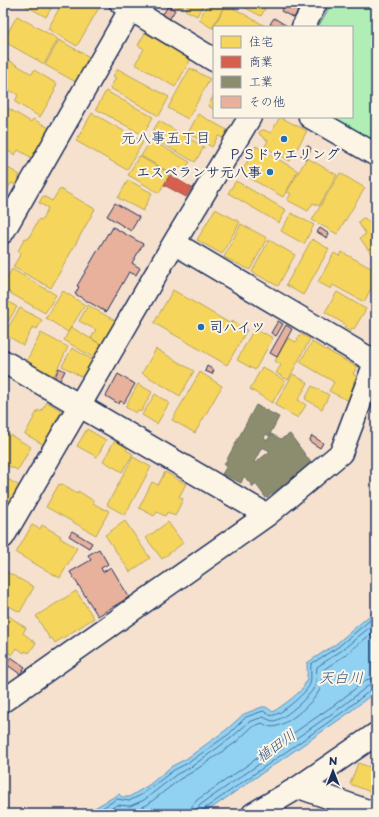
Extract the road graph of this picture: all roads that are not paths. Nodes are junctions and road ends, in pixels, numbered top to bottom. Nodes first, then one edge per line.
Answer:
1 (316, 3) edge
2 (128, 5) edge
3 (304, 26) edge
4 (213, 59) edge
5 (249, 118) edge
6 (312, 118) edge
7 (376, 155) edge
8 (3, 232) edge
9 (174, 243) junction
10 (3, 361) edge
11 (376, 361) edge
12 (80, 406) junction
13 (267, 515) junction
14 (3, 537) edge
15 (3, 701) edge
16 (376, 734) edge
17 (299, 787) junction
18 (253, 814) edge
19 (376, 814) edge

1 - 3 street
2 - 4 street
2 - 8 street
5 - 9 street
6 - 7 street
9 - 11 street
9 - 12 street
10 - 12 street
11 - 13 street
12 - 13 street
12 - 14 street
13 - 15 street
16 - 17 street
17 - 18 street
17 - 19 street

